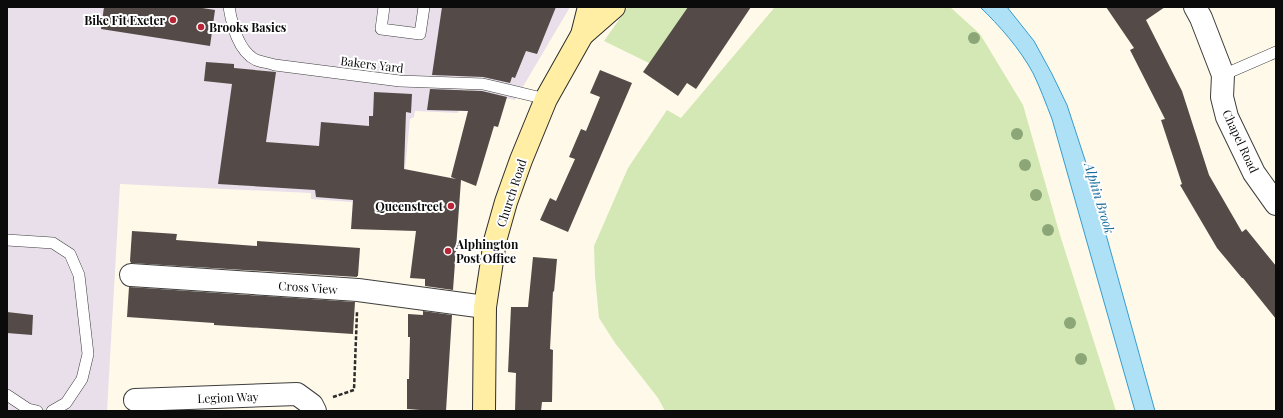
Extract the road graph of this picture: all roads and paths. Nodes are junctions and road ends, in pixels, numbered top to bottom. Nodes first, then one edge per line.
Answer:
1 (229, 7) edge
2 (384, 7) edge
3 (424, 7) edge
4 (589, 7) edge
5 (614, 7) edge
6 (1195, 7) edge
7 (582, 35) junction
8 (1276, 52) edge
9 (1224, 75) junction
10 (546, 100) junction
11 (1276, 204) edge
12 (7, 240) edge
13 (131, 276) dead end
14 (358, 290) junction
15 (485, 306) junction
16 (7, 395) edge
17 (135, 400) dead end
18 (314, 408) edge
19 (37, 411) edge
20 (52, 411) edge
21 (484, 411) edge

1 - 10 lane, Bakers Yard
2 - 3 lane
4 - 7 main road, Church Road
5 - 7 main road, Church Road
6 - 9 street, Chapel Road
7 - 10 main road, Church Road
8 - 9 lane
9 - 11 street, Chapel Road
10 - 15 main road, Church Road
12 - 20 lane
13 - 14 street, Cross View
14 - 15 street, Cross View
14 - 18 path
15 - 21 main road, Church Road
16 - 19 lane
17 - 18 street, Legion Way

